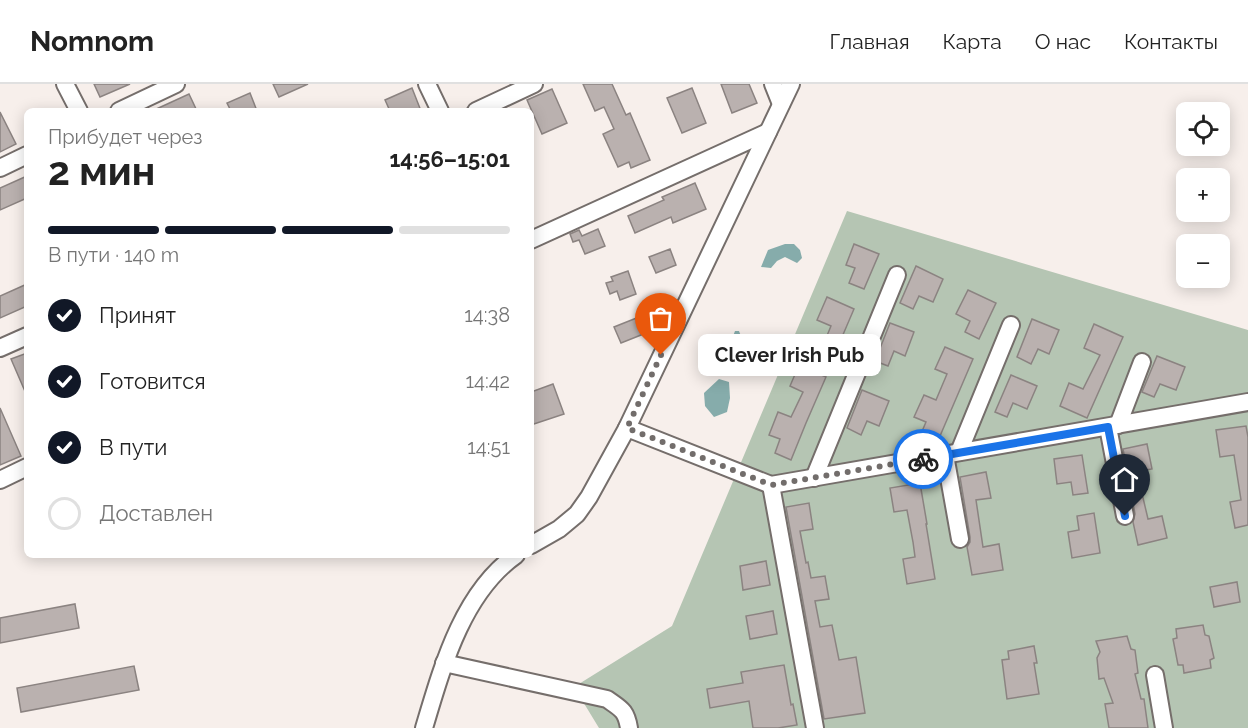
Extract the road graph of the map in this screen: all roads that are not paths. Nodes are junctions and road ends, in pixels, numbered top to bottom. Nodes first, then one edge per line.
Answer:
1 (65, 84) edge
2 (176, 84) edge
3 (427, 84) edge
4 (534, 84) edge
5 (773, 84) edge
6 (791, 84) edge
7 (781, 104) junction
8 (77, 108) edge
9 (125, 108) edge
10 (439, 108) edge
11 (482, 108) edge
12 (768, 132) junction
13 (24, 156) edge
14 (0, 168) edge
15 (534, 239) edge
16 (897, 275) dead end
17 (1011, 325) dead end
18 (24, 337) edge
19 (0, 348) edge
20 (1142, 362) dead end
21 (1248, 402) edge
22 (1113, 426) junction
23 (627, 428) junction
24 (952, 454) junction
25 (24, 468) edge
26 (814, 478) junction
27 (0, 480) edge
28 (771, 485) junction
29 (1125, 516) dead end
30 (960, 539) dead end
31 (534, 543) edge
32 (512, 558) edge
33 (444, 663) junction
34 (1155, 675) dead end
35 (424, 728) edge
36 (629, 728) edge
37 (814, 728) edge
38 (1164, 728) edge

1 - 8 street
2 - 9 street
3 - 10 street
4 - 11 street
5 - 7 street
6 - 7 street
7 - 12 street
12 - 15 street
12 - 23 street
13 - 14 street
16 - 26 street
17 - 24 street
18 - 19 street
20 - 22 street
21 - 22 street
22 - 24 street
22 - 29 street
23 - 28 street
23 - 31 street
24 - 26 street
24 - 30 street
25 - 27 street
26 - 28 street
28 - 37 street
32 - 33 street
33 - 35 street
33 - 36 street
34 - 38 street

